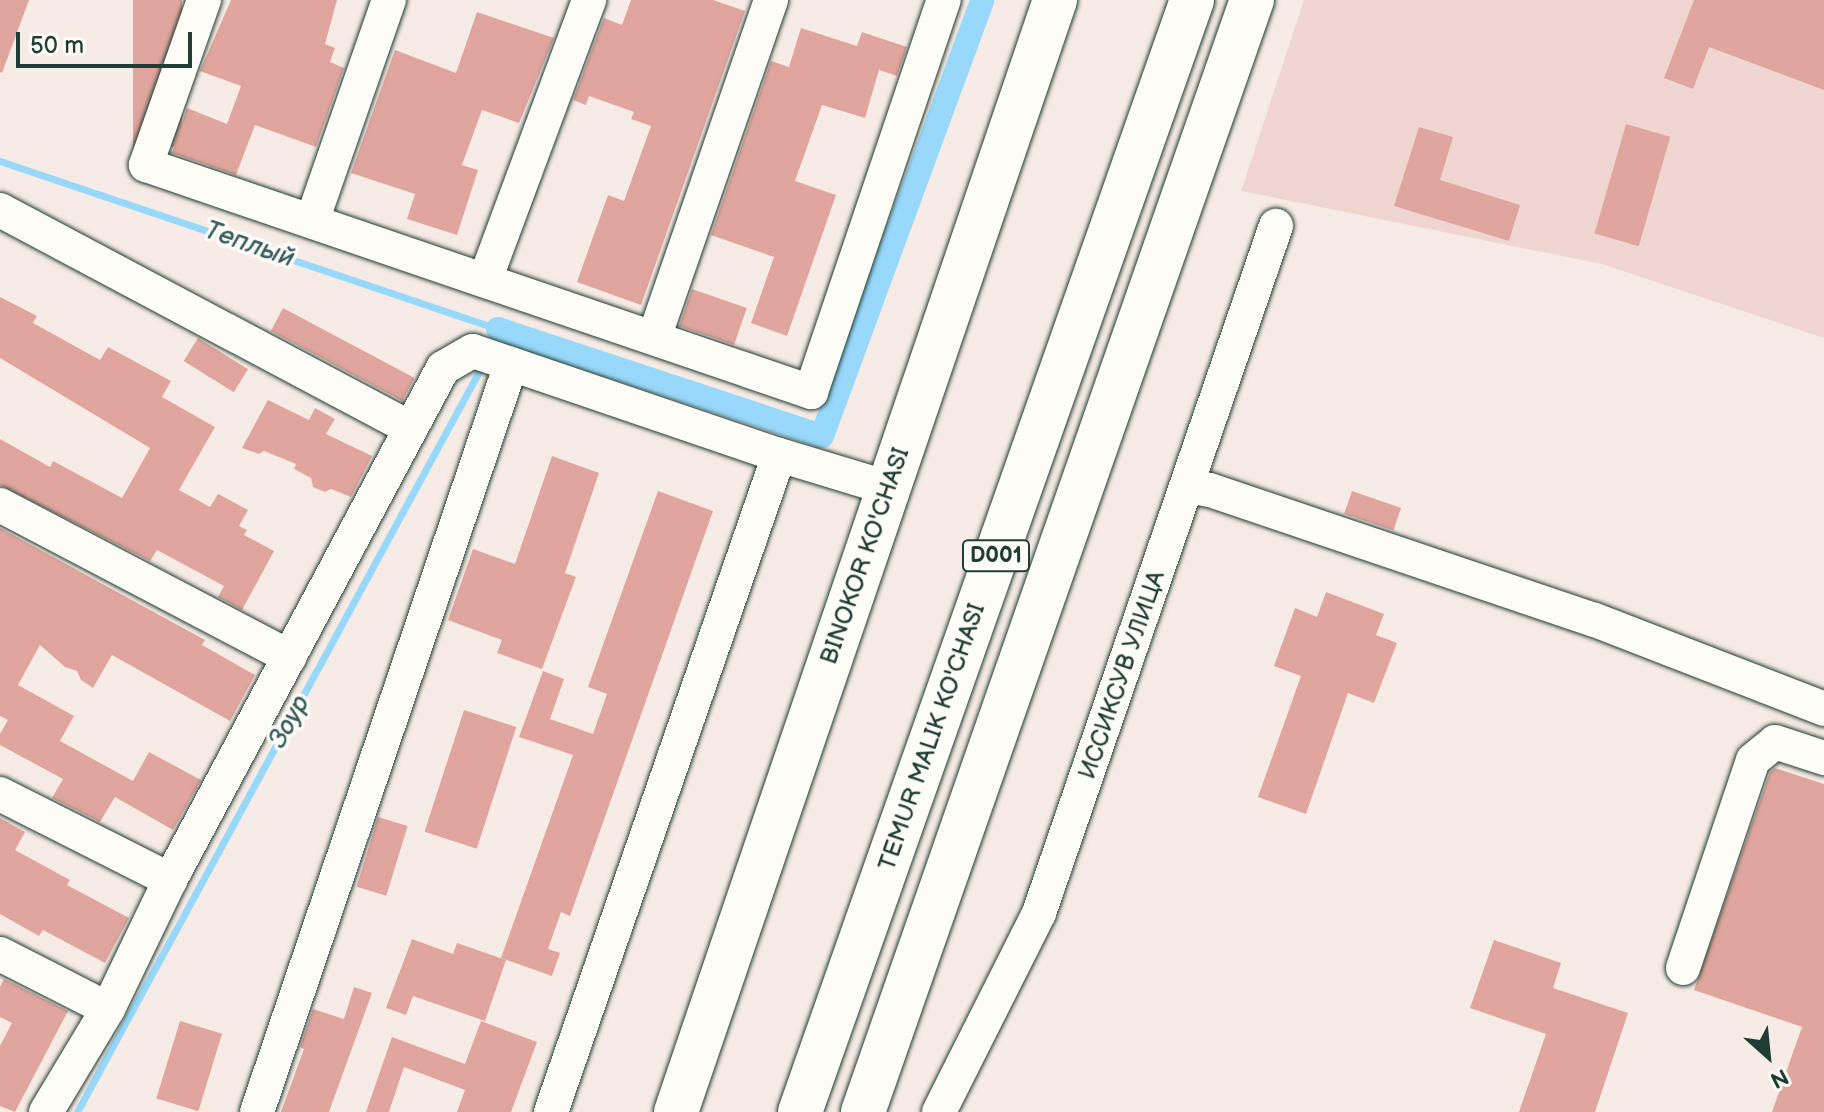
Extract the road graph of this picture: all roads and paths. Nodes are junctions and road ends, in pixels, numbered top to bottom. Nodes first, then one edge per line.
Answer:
1 (204, 0) edge
2 (389, 0) edge
3 (589, 0) edge
4 (771, 0) edge
5 (944, 0) edge
6 (1055, 0) edge
7 (1192, 0) edge
8 (1252, 0) edge
9 (0, 210) edge
10 (312, 221) junction
11 (1276, 226) dead end
12 (485, 280) junction
13 (654, 338) junction
14 (511, 364) junction
15 (410, 428) junction
16 (779, 455) junction
17 (1187, 486) junction
18 (888, 488) junction
19 (0, 505) edge
20 (290, 657) junction
21 (1824, 709) edge
22 (1824, 758) edge
23 (0, 794) edge
24 (170, 880) junction
25 (0, 954) edge
26 (1683, 968) dead end
27 (108, 1009) junction
28 (46, 1112) edge
29 (257, 1112) edge
30 (551, 1112) edge
31 (676, 1112) edge
32 (800, 1112) edge
33 (863, 1112) edge
34 (939, 1112) edge

1 - 10 street
2 - 10 street
3 - 12 street
4 - 13 street
5 - 13 street
6 - 18 main road, BINOKOR KO'CHASI
7 - 32 main road, TEMUR MALIK KO'CHASI / D001
8 - 33 main road, D001
9 - 15 street
10 - 12 street
11 - 17 street, ИССИКСУВ УЛИЦА
12 - 13 street
14 - 15 street
14 - 16 street
14 - 29 street
15 - 20 street
16 - 18 street
16 - 30 street
17 - 21 street
17 - 34 street, ИССИКСУВ УЛИЦА
18 - 31 main road, BINOKOR KO'CHASI
19 - 20 street
20 - 24 street
22 - 26 street
23 - 24 street
24 - 27 street
25 - 27 street
27 - 28 street

